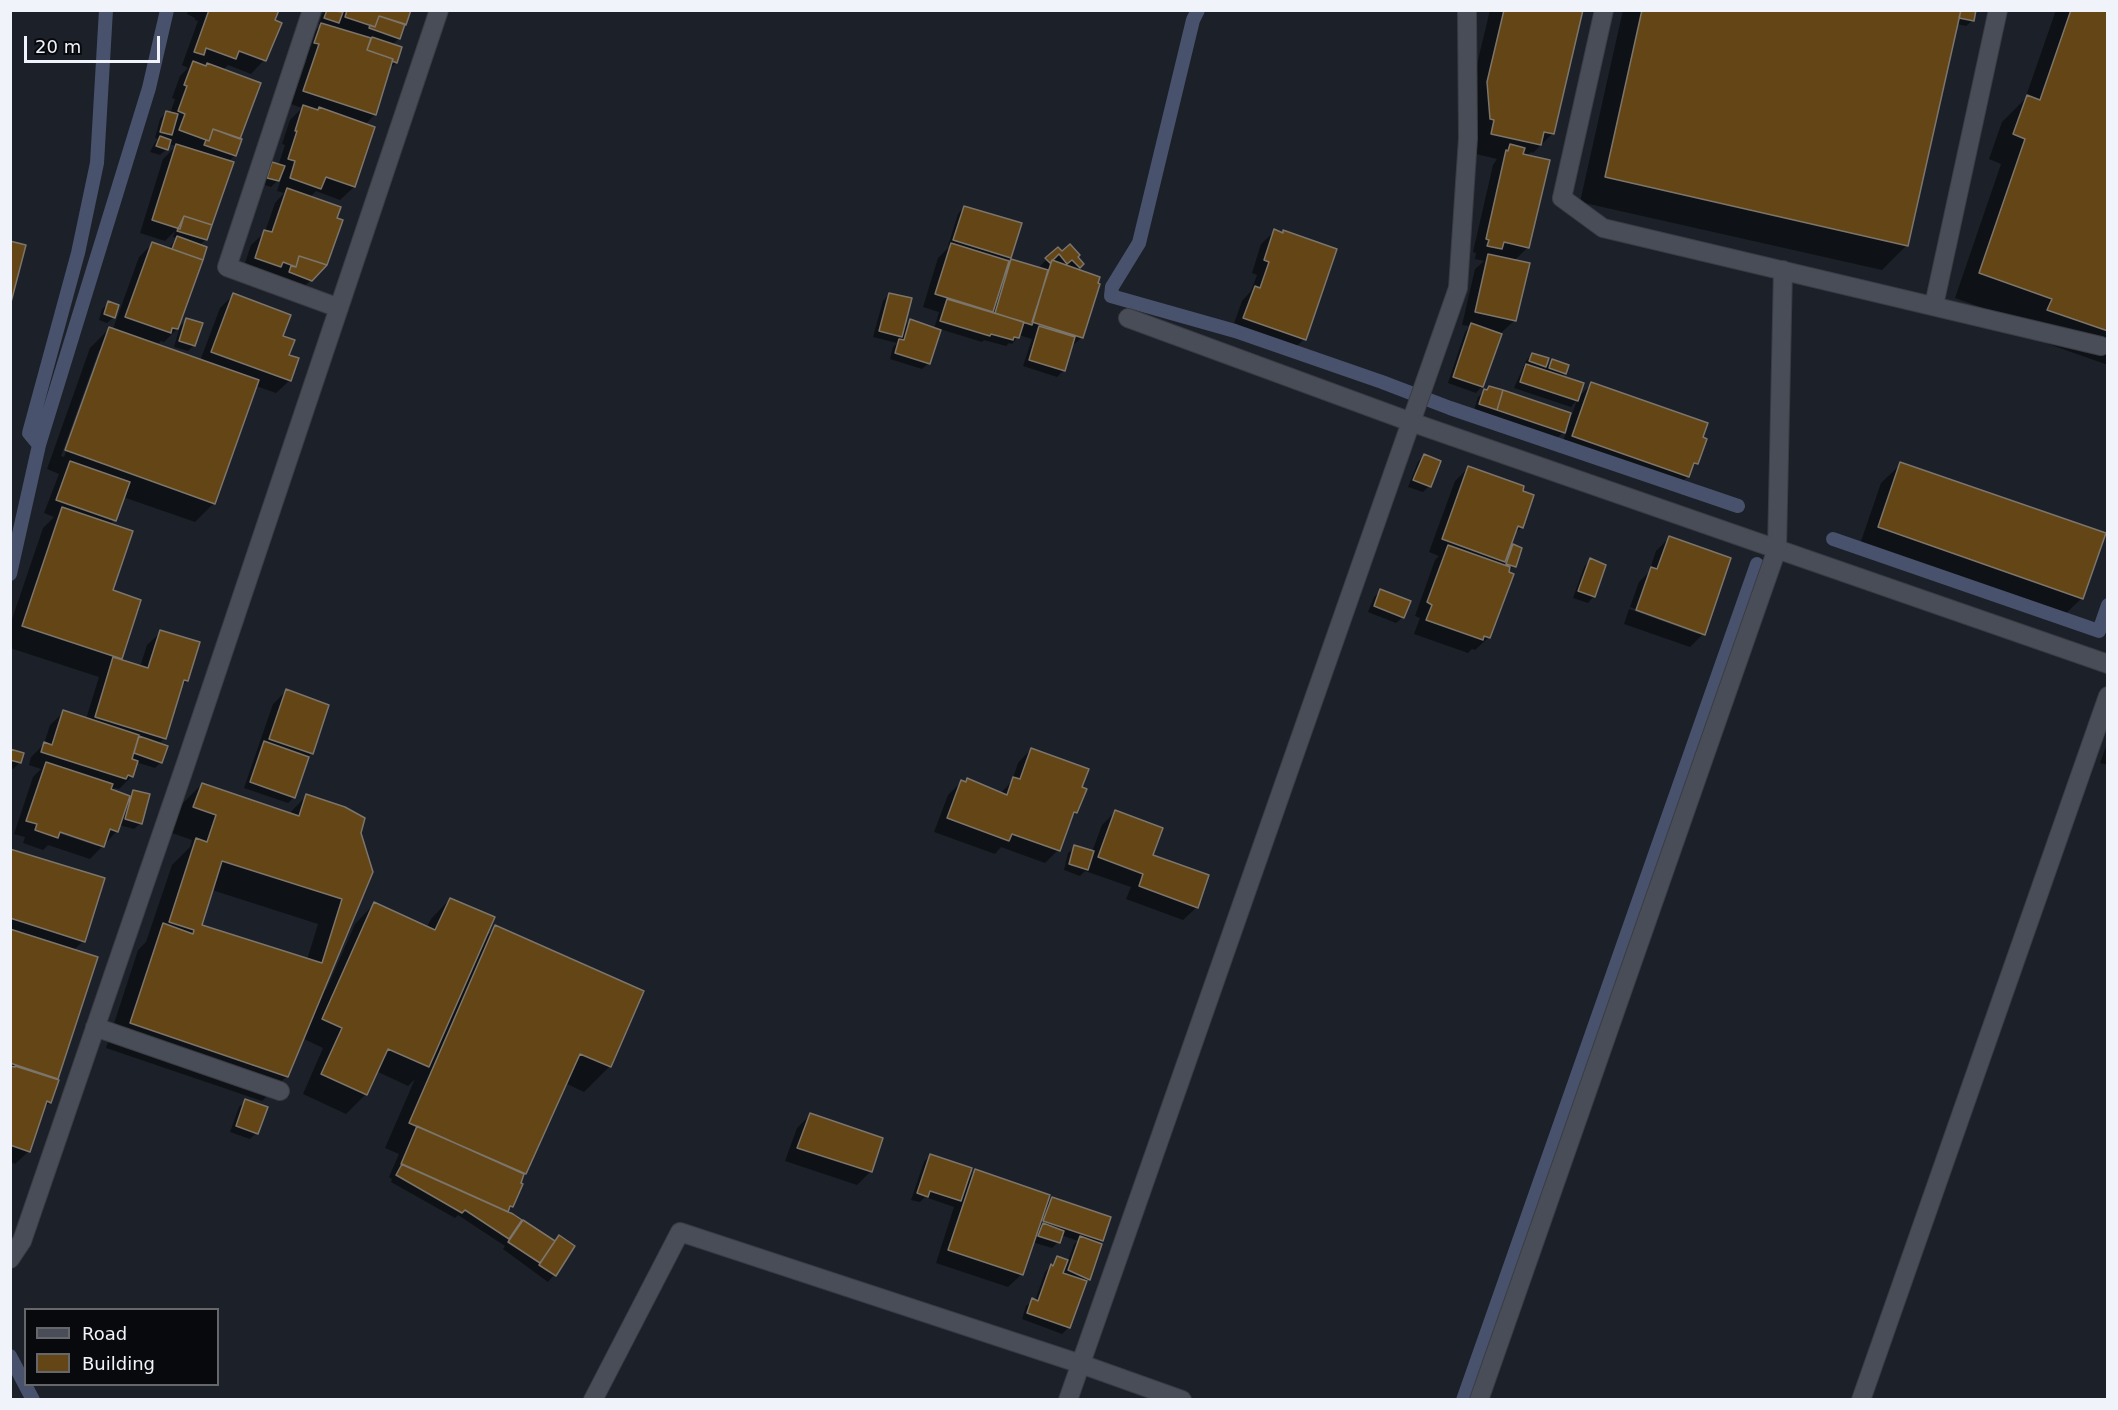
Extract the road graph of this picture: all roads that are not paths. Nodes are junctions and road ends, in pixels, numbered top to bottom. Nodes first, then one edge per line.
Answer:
1 (312, 10) edge
2 (439, 10) edge
3 (1467, 10) edge
4 (1604, 10) edge
5 (1998, 10) edge
6 (1784, 270) junction
7 (1934, 305) junction
8 (339, 308) junction
9 (1128, 318) dead end
10 (2101, 345) dead end
11 (1412, 422) junction
12 (1777, 549) junction
13 (2108, 664) edge
14 (2108, 696) edge
15 (95, 1028) junction
16 (280, 1091) dead end
17 (10, 1259) edge
18 (1081, 1364) junction
19 (593, 1400) edge
20 (1068, 1400) edge
21 (1182, 1400) edge
22 (1479, 1400) edge
23 (1861, 1400) edge

1 - 8 street
2 - 8 street
3 - 11 street
4 - 6 street
5 - 7 street
6 - 7 street
6 - 12 street
7 - 10 street
8 - 15 street
9 - 11 street
11 - 12 street
11 - 18 street
12 - 13 street
12 - 22 street
14 - 23 street
15 - 16 street
15 - 17 street
18 - 19 street
18 - 20 street
18 - 21 street

